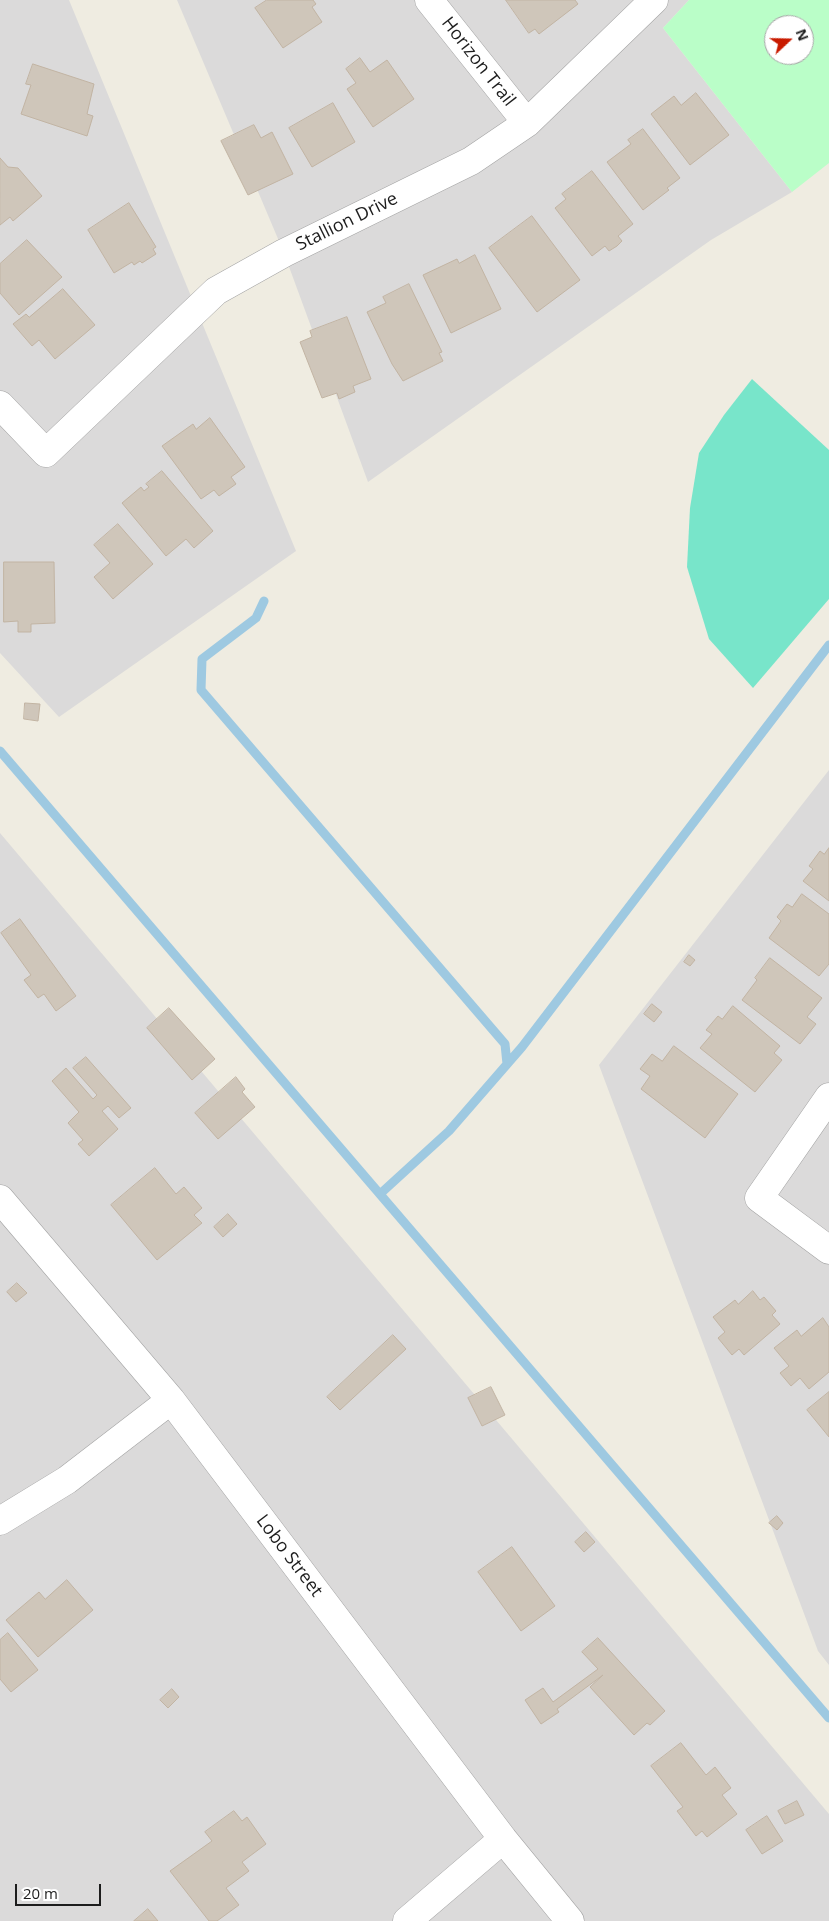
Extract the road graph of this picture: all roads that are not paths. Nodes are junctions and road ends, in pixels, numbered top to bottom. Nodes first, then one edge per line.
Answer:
1 (429, 0) edge
2 (654, 0) edge
3 (527, 123) junction
4 (0, 405) edge
5 (829, 1097) edge
6 (0, 1199) edge
7 (829, 1250) edge
8 (171, 1400) junction
9 (0, 1521) edge
10 (503, 1839) junction
11 (407, 1921) edge
12 (570, 1921) edge

1 - 3 street, Horizon Trail
2 - 3 street, Stallion Drive
3 - 4 street, Stallion Drive
5 - 7 street
6 - 8 street, Lobo Street
8 - 9 street
8 - 10 street, Lobo Street
10 - 11 street
10 - 12 street, Lobo Street

